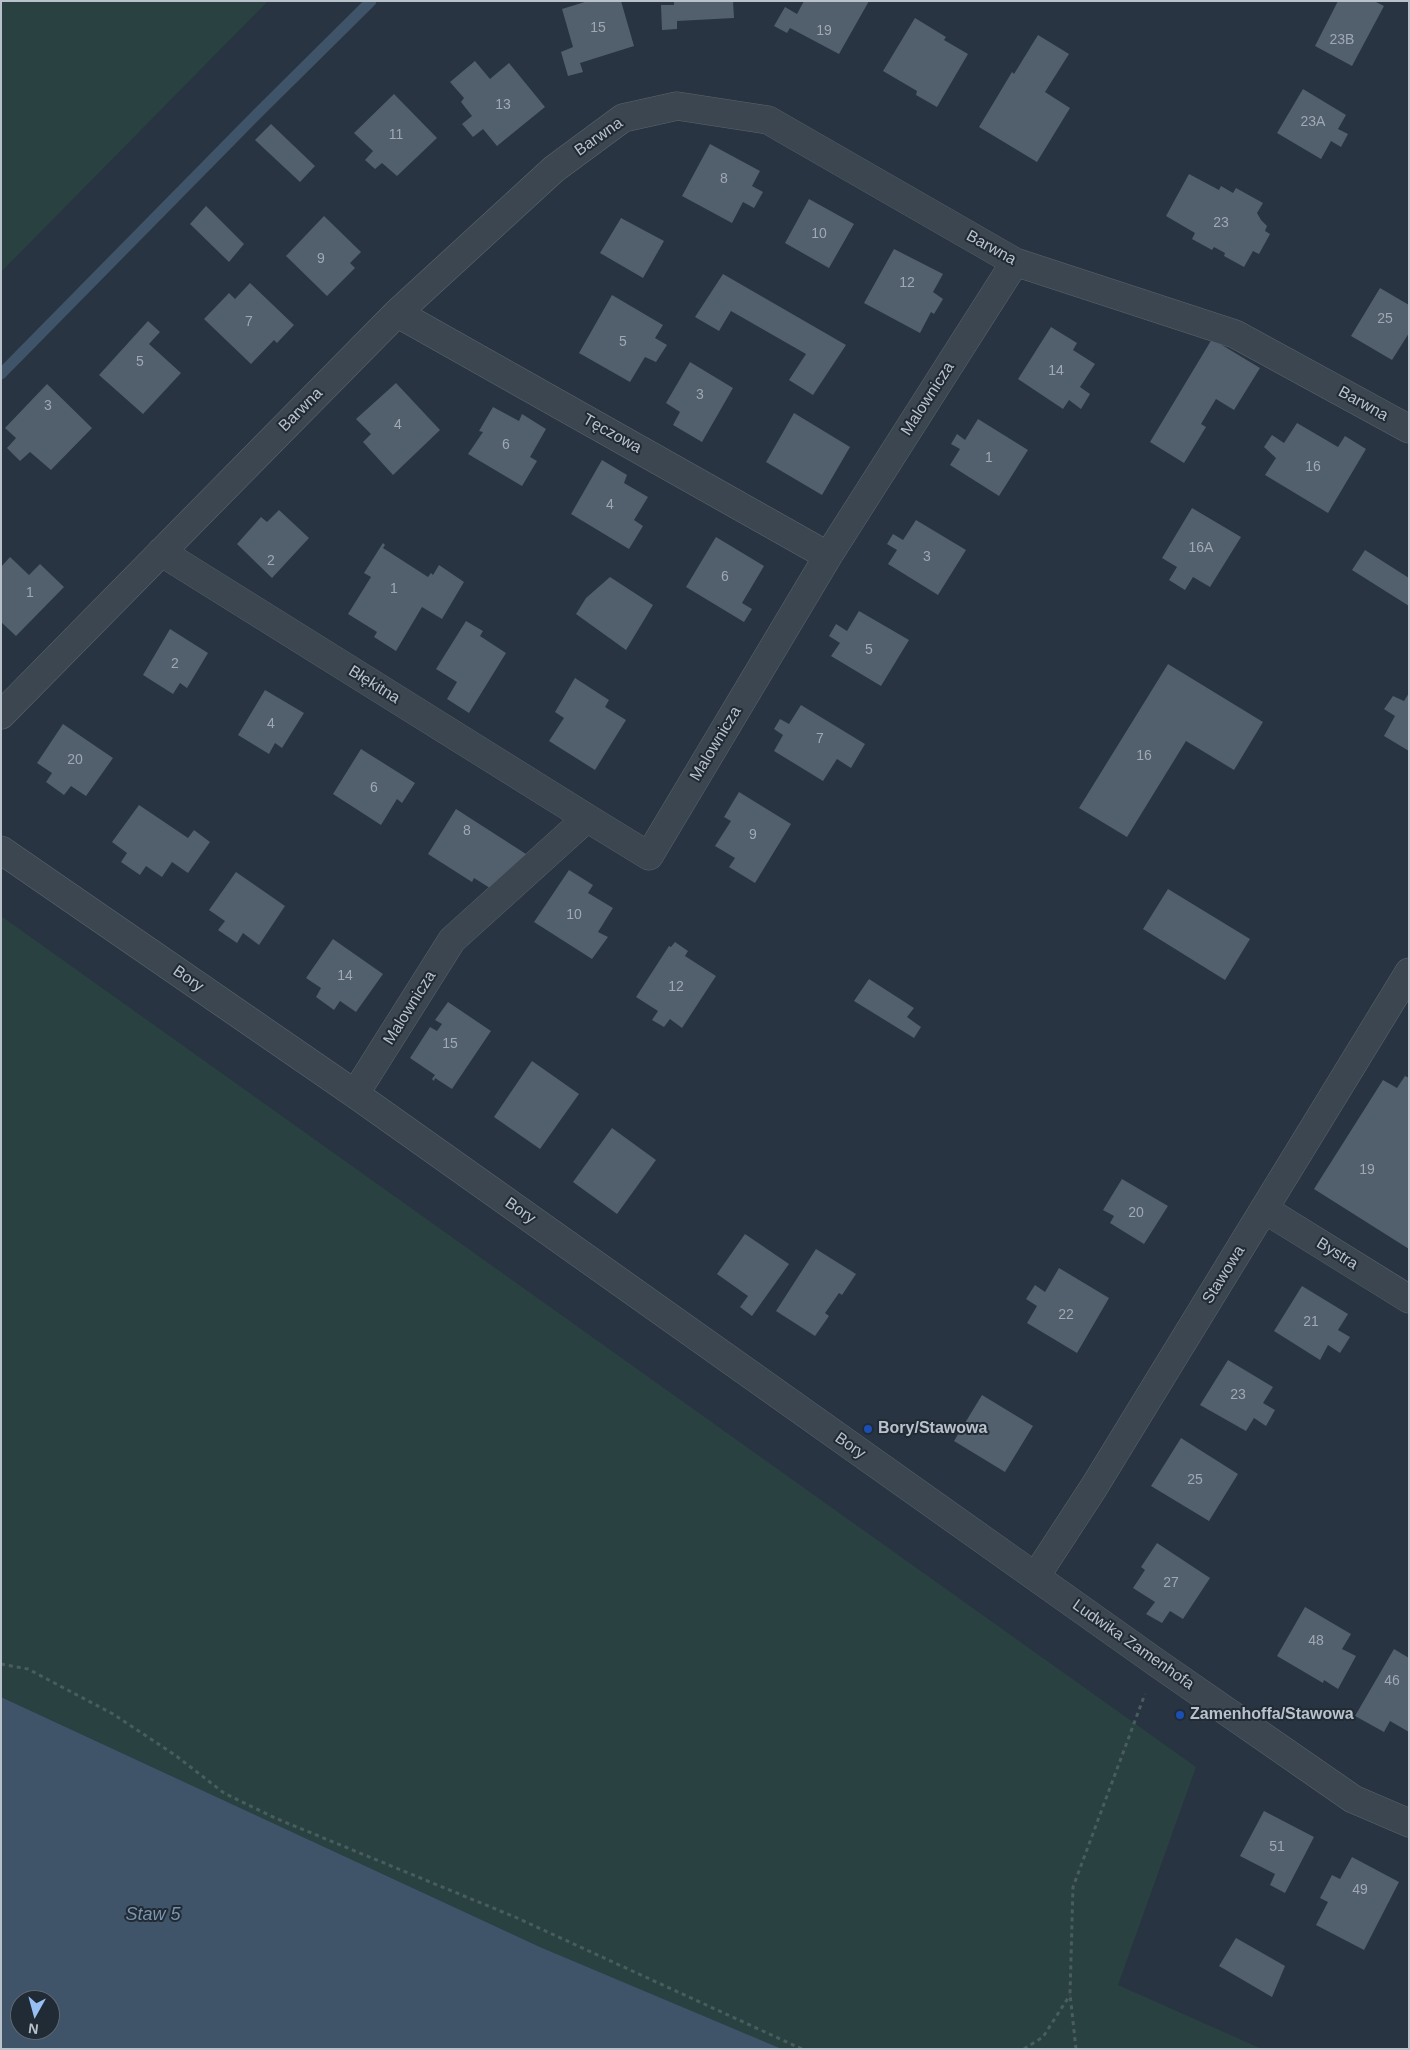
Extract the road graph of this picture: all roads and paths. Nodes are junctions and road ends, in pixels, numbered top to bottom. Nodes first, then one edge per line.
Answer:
1 (1015, 262) junction
2 (397, 313) junction
3 (1409, 429) edge
4 (161, 552) junction
5 (828, 556) junction
6 (1, 715) edge
7 (587, 818) junction
8 (1, 850) edge
9 (1409, 972) edge
10 (355, 1094) junction
11 (1264, 1209) junction
12 (1409, 1299) edge
13 (1036, 1576) junction
14 (1157, 1663) junction
15 (1, 1664) edge
16 (1409, 1823) edge
17 (1070, 1994) junction
18 (802, 2049) edge
19 (1024, 2049) edge
20 (1076, 2049) edge

1 - 2 street, Barwna
1 - 3 street, Barwna
1 - 5 street, Malownicza
2 - 4 street, Barwna
2 - 5 street, Tęczowa
4 - 6 street, Barwna
4 - 7 street, Błękitna
5 - 7 street, Malownicza
7 - 10 street, Malownicza
8 - 10 street, Bory
9 - 11 street, Stawowa
10 - 13 street, Bory
11 - 12 street, Bystra
11 - 13 street, Stawowa
13 - 14 street, Ludwika Zamenhofa
14 - 16 street, Ludwika Zamenhofa
14 - 17 path
15 - 18 path
17 - 19 path
17 - 20 path

